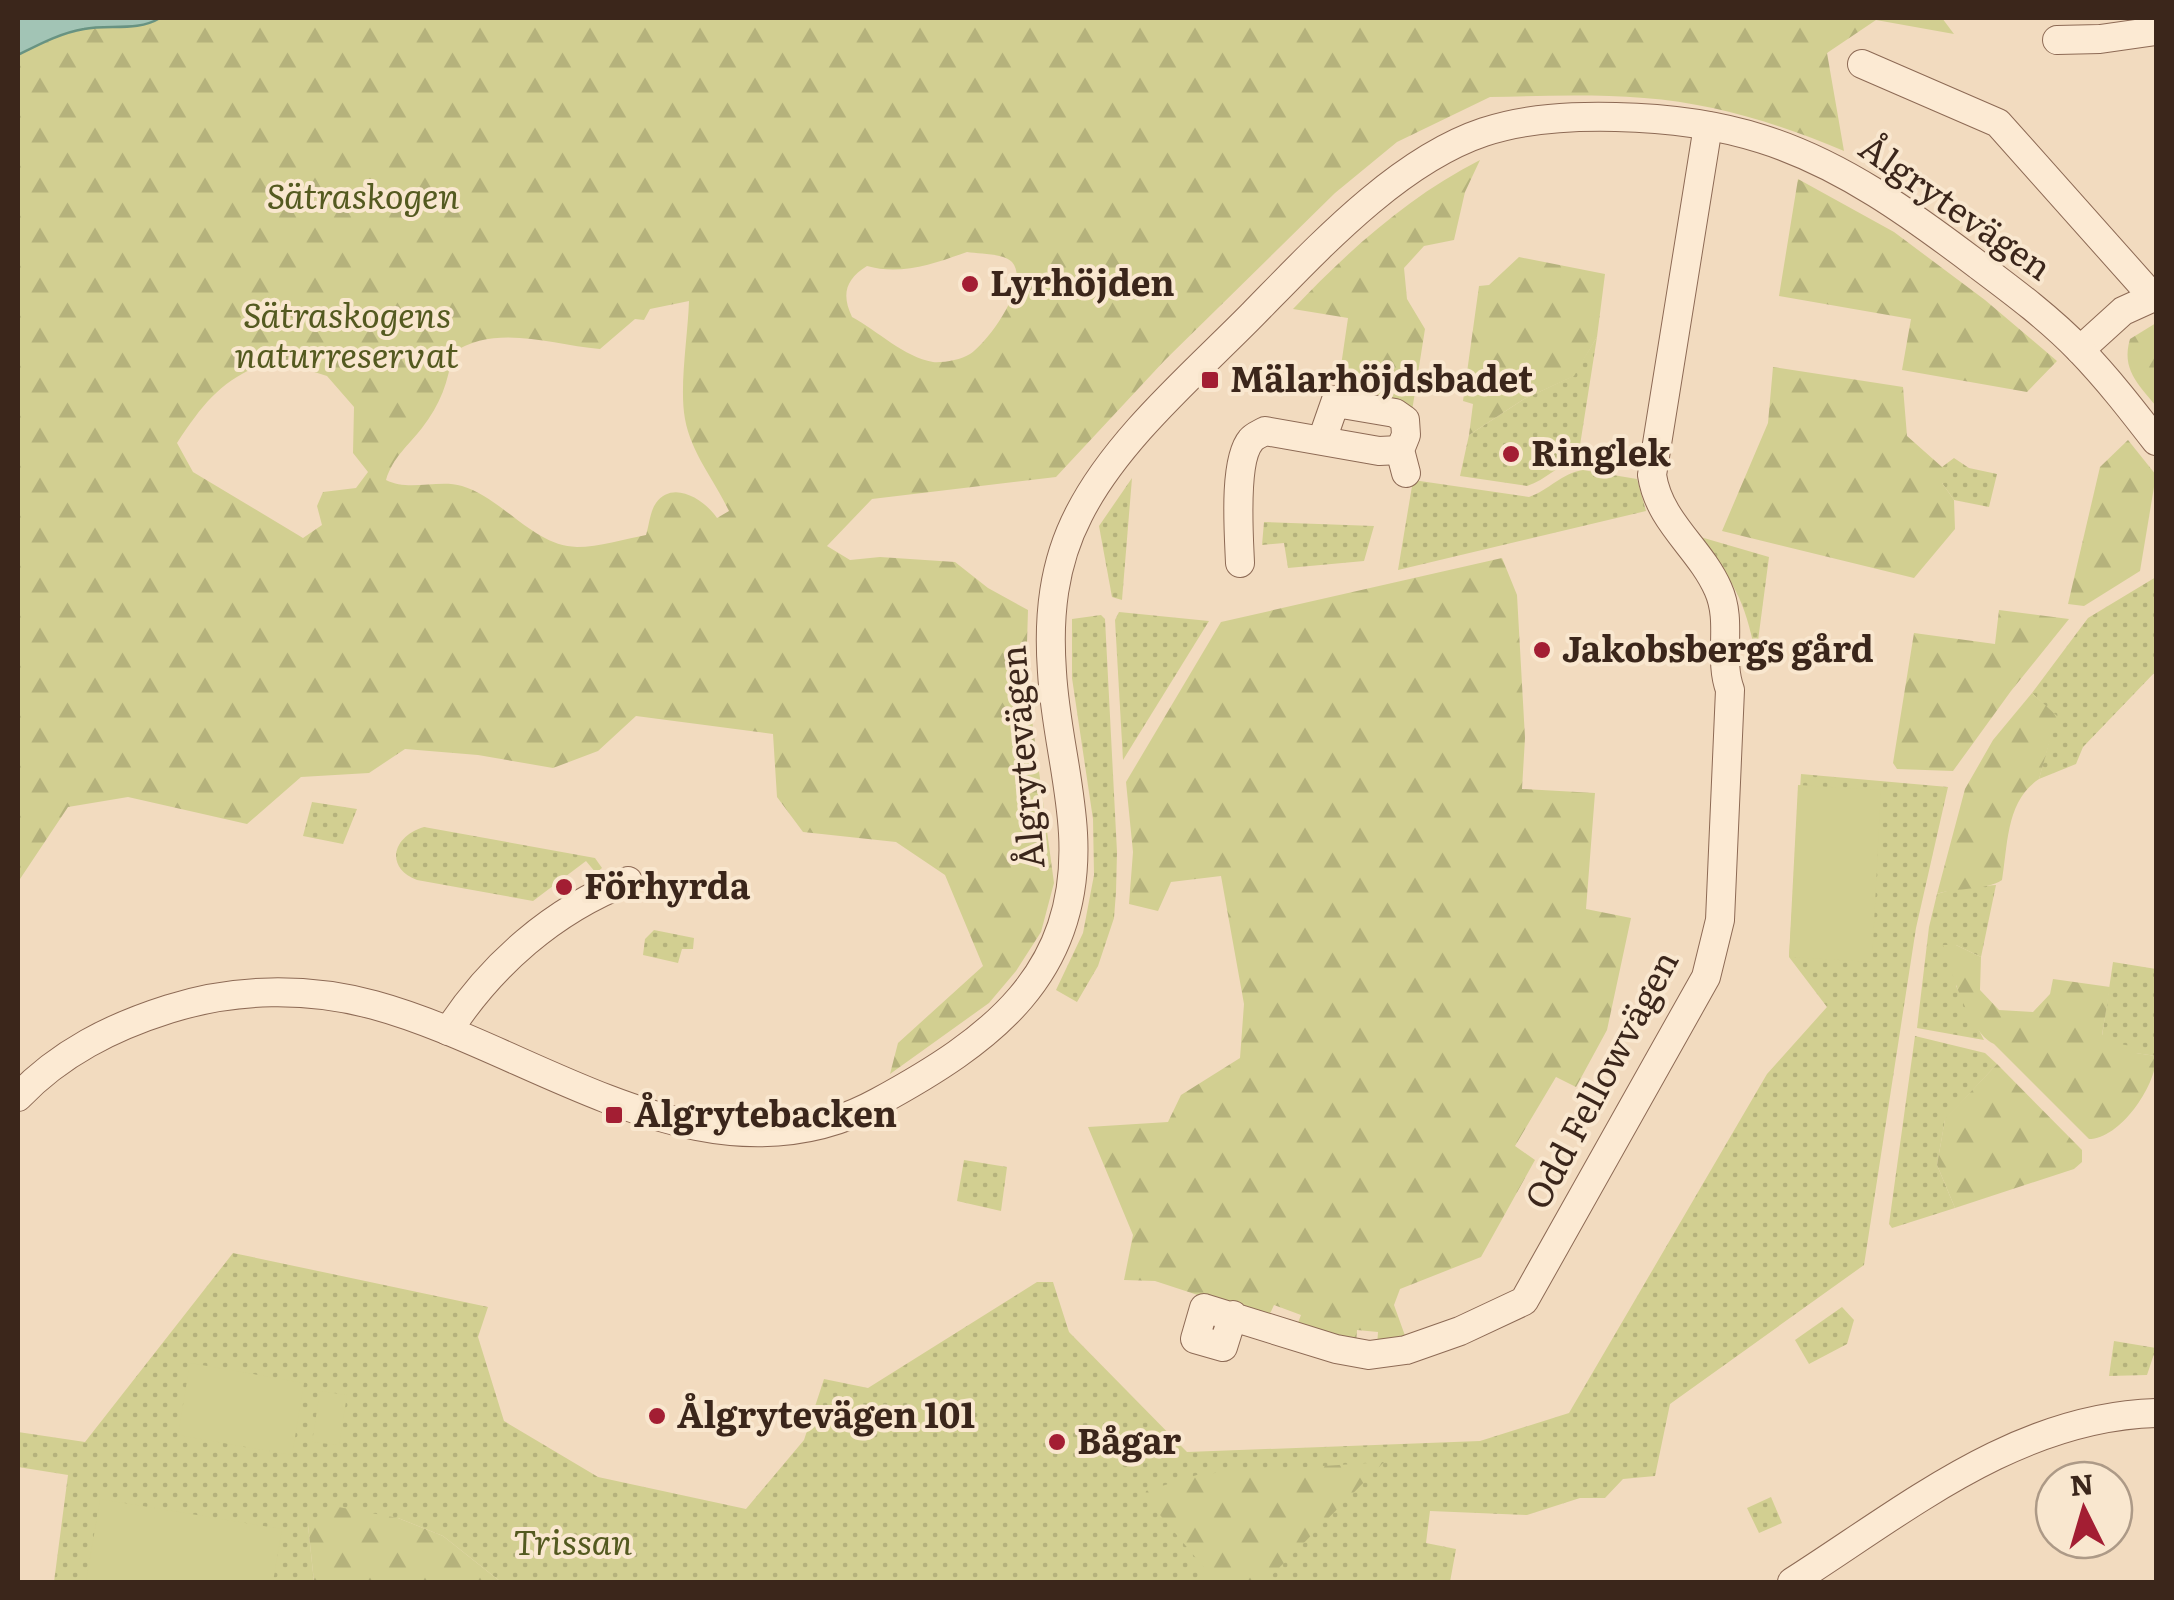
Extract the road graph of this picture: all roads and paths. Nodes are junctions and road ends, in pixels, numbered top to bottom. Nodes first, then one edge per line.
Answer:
1 (2156, 31) edge
2 (2056, 40) dead end
3 (1862, 64) dead end
4 (1708, 126) junction
5 (2155, 296) edge
6 (2080, 350) junction
7 (1322, 440) junction
8 (2156, 441) edge
9 (1240, 562) dead end
10 (628, 881) dead end
11 (448, 1031) junction
12 (18, 1096) edge
13 (1232, 1316) dead end
14 (2156, 1412) edge
15 (1792, 1582) edge

1 - 2 street
3 - 5 street
4 - 6 street, Ålgrytevägen
4 - 11 street, Ålgrytevägen
4 - 13 street, Odd Fellowvägen
5 - 6 street
6 - 8 street, Ålgrytevägen
7 - 7 street
7 - 9 street
10 - 11 street
11 - 12 street, Ålgrytevägen
14 - 15 street

